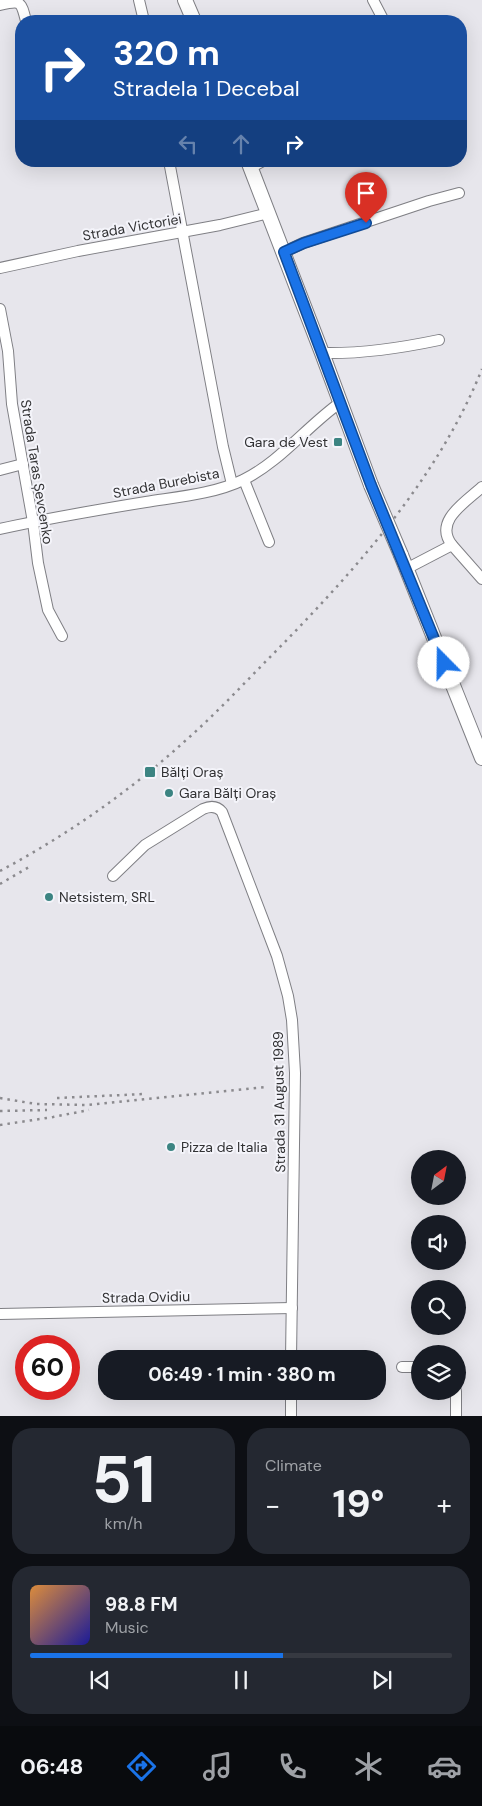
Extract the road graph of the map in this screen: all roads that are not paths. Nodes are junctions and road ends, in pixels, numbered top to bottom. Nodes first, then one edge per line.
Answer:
1 (139, 0) edge
2 (186, 0) edge
3 (373, 0) edge
4 (0, 5) edge
5 (25, 15) edge
6 (143, 15) edge
7 (192, 15) edge
8 (381, 15) edge
9 (170, 167) edge
10 (250, 167) edge
11 (459, 193) dead end
12 (269, 213) junction
13 (183, 232) junction
14 (284, 252) junction
15 (0, 268) edge
16 (0, 309) edge
17 (439, 340) dead end
18 (322, 353) junction
19 (341, 402) junction
20 (23, 464) junction
21 (0, 470) edge
22 (244, 480) junction
23 (232, 484) junction
24 (482, 487) edge
25 (33, 522) junction
26 (0, 529) edge
27 (269, 542) dead end
28 (452, 545) junction
29 (406, 569) junction
30 (482, 579) edge
31 (62, 636) dead end
32 (482, 758) edge
33 (113, 876) dead end
34 (292, 1308) junction
35 (0, 1314) edge
36 (291, 1350) edge
37 (402, 1367) dead end
38 (411, 1367) edge
39 (291, 1400) edge
40 (456, 1400) edge
41 (291, 1416) edge
42 (456, 1416) edge

1 - 6 street
2 - 7 main road
3 - 8 street
4 - 5 street
9 - 13 street
10 - 12 main road
11 - 14 street
12 - 13 street, Strada Victoriei
12 - 14 main road
13 - 15 street, Strada Victoriei
13 - 23 street
14 - 18 main road
16 - 20 street, Strada Taras Șevcenko
17 - 18 street
18 - 19 main road
19 - 22 street, Strada Burebista
19 - 29 main road, bridge
20 - 21 street
20 - 25 street, Strada Taras Șevcenko
22 - 23 street, Strada Burebista
22 - 27 street
23 - 25 street, Strada Burebista
24 - 28 street
25 - 26 street, Strada Burebista
25 - 31 street, Strada Taras Șevcenko
28 - 29 street
28 - 30 street
29 - 32 main road
33 - 34 street, Strada 31 August 1989
34 - 35 street, Strada Ovidiu
34 - 36 street, Strada 31 August 1989
37 - 38 street
39 - 41 street
40 - 42 street

